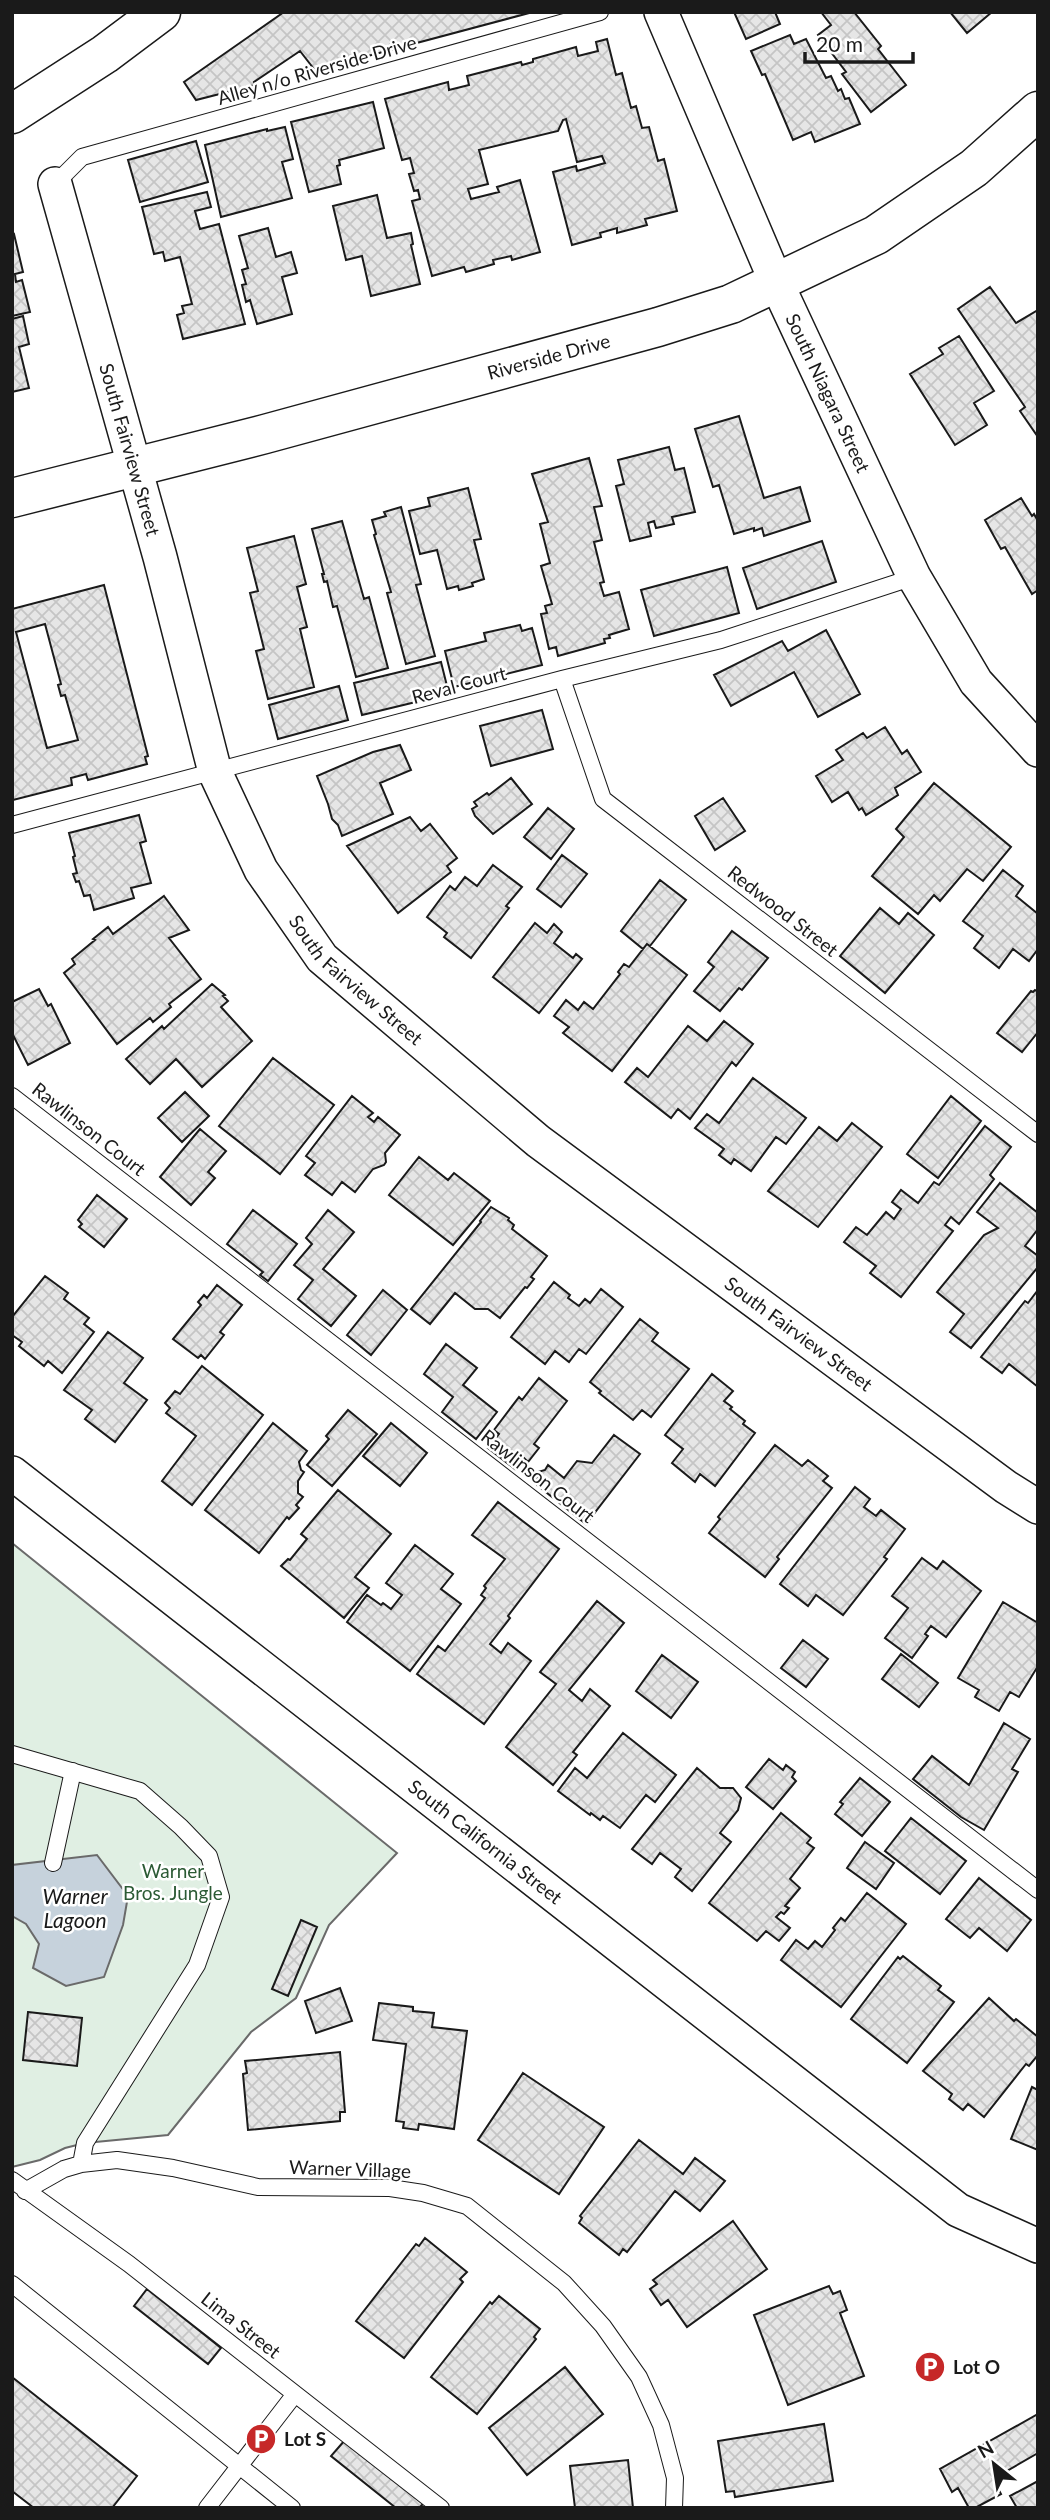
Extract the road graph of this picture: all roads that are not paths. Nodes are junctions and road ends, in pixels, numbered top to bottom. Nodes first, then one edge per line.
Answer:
1 (161, 12) edge
2 (600, 12) edge
3 (661, 12) edge
4 (1038, 111) edge
5 (12, 114) edge
6 (55, 184) joint
7 (777, 284) junction
8 (134, 468) junction
9 (12, 498) edge
10 (914, 577) junction
11 (562, 679) junction
12 (1038, 750) edge
13 (215, 772) junction
14 (12, 825) edge
15 (12, 1096) edge
16 (1038, 1134) edge
17 (12, 1474) edge
18 (1038, 1507) edge
19 (12, 1754) edge
20 (73, 1771) junction
21 (53, 1863) dead end
22 (1038, 1889) edge
23 (81, 2164) junction
24 (19, 2185) edge
25 (1038, 2246) edge
26 (12, 2284) edge
27 (295, 2394) junction
28 (240, 2466) junction
29 (206, 2508) edge
30 (292, 2508) edge
31 (441, 2508) edge
32 (674, 2508) edge

1 - 5 main road
2 - 6 lane, Alley n/o Riverside Drive
3 - 7 street, South Niagara Street
4 - 7 main road, Riverside Drive
6 - 8 street, South Fairview Street
7 - 8 main road, Riverside Drive
7 - 10 street, South Niagara Street
8 - 9 main road, Riverside Drive
8 - 13 street, South Fairview Street
10 - 11 lane, Reval Court
10 - 12 street, South Niagara Street
11 - 13 lane, Reval Court
11 - 16 lane, Redwood Street
13 - 14 lane, Reval Court
13 - 18 street, South Fairview Street
15 - 22 lane, Rawlinson Court
17 - 25 street, South California Street
19 - 20 lane
20 - 21 lane
20 - 23 lane
23 - 24 lane, Warner Village
23 - 32 lane, Warner Village
24 - 27 lane, Lima Street
26 - 28 lane
27 - 28 lane
27 - 31 lane, Lima Street
28 - 29 lane
28 - 30 lane

